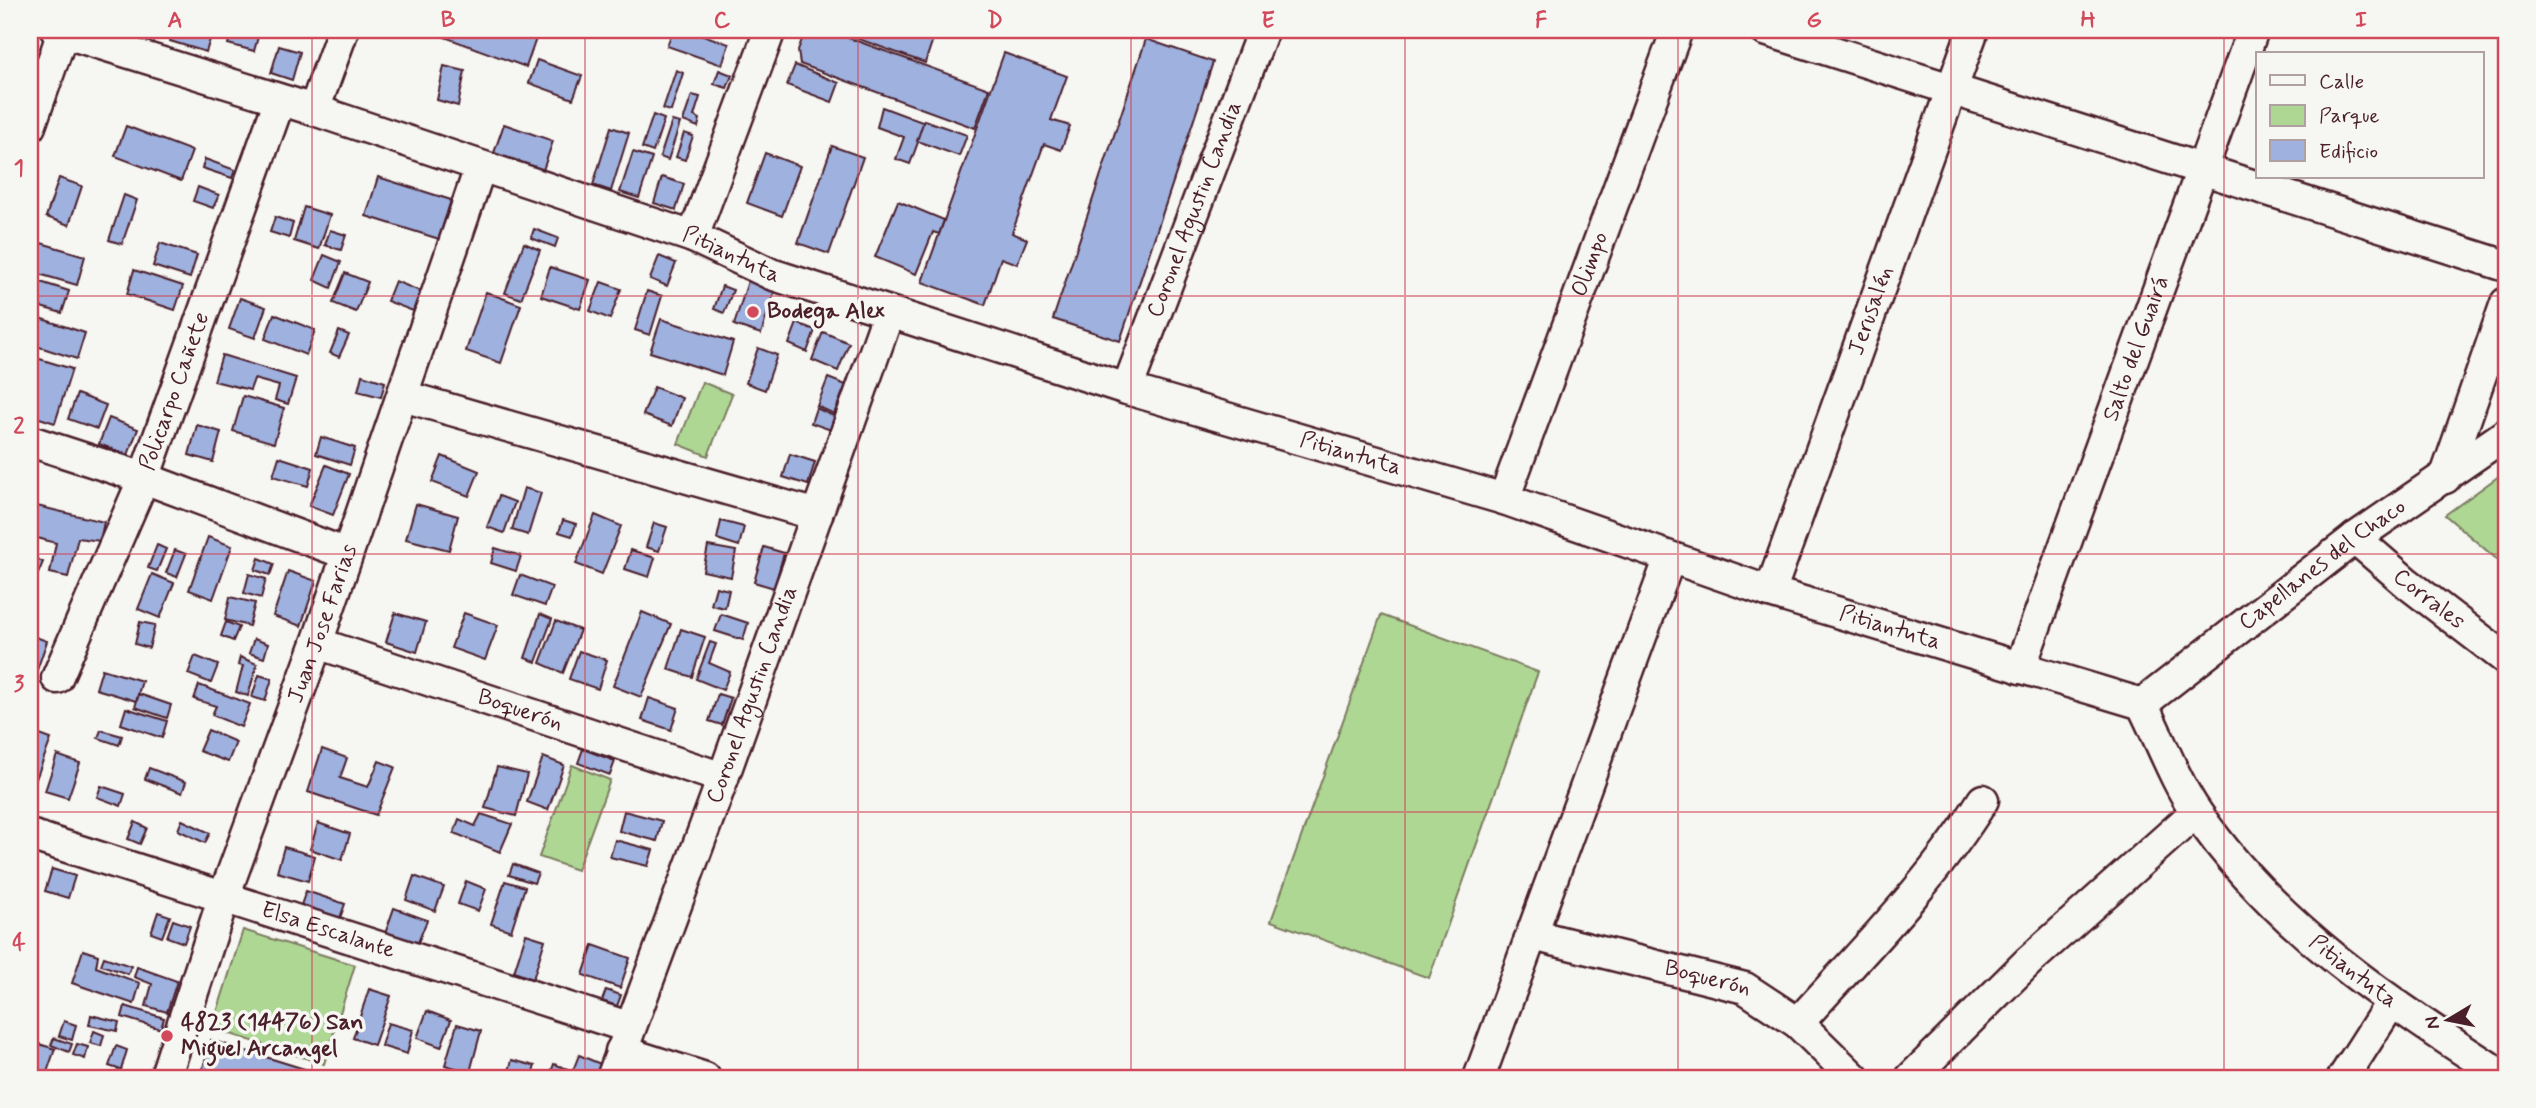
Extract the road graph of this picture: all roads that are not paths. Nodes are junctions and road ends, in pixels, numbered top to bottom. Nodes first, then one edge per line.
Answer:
1 (343, 30) edge
2 (770, 30) edge
3 (1264, 30) edge
4 (1677, 30) edge
5 (1765, 30) edge
6 (1973, 30) edge
7 (2253, 30) edge
8 (59, 31) edge
9 (1952, 88) junction
10 (279, 102) junction
11 (314, 110) junction
12 (30, 126) edge
13 (480, 168) junction
14 (2203, 169) junction
15 (693, 237) junction
16 (2506, 266) edge
17 (2506, 303) edge
18 (889, 312) junction
19 (1127, 388) junction
20 (402, 396) junction
21 (2506, 434) edge
22 (30, 441) edge
23 (144, 478) junction
24 (2445, 478) junction
25 (1504, 499) junction
26 (817, 515) junction
27 (2355, 538) junction
28 (347, 554) junction
29 (1670, 560) junction
30 (1770, 592) junction
31 (317, 643) junction
32 (2506, 659) edge
33 (2020, 667) junction
34 (57, 678) dead end
35 (2143, 704) junction
36 (723, 778) junction
37 (1983, 800) dead end
38 (2196, 812) junction
39 (30, 835) edge
40 (223, 898) junction
41 (1533, 936) junction
42 (2391, 1003) junction
43 (1798, 1023) junction
44 (620, 1052) edge
45 (165, 1078) edge
46 (705, 1078) edge
47 (1479, 1078) edge
48 (1854, 1078) edge
49 (1911, 1078) edge
50 (2343, 1078) edge
51 (2506, 1078) edge

1 - 11 street
2 - 15 street
3 - 19 street, Coronel Agustin Candia
4 - 25 street, Olimpo
5 - 9 street
6 - 9 street, Jerusalén
7 - 14 street, Salto del Guairá
8 - 10 street, Pitiantuta
8 - 12 street
9 - 14 street
9 - 30 street, Jerusalén
10 - 11 street, Pitiantuta
10 - 23 street, Policarpo Cañete
11 - 13 street, Pitiantuta
13 - 15 street, Pitiantuta
13 - 20 street, Juan Jose Farias
14 - 16 street
14 - 33 street, Salto del Guairá
15 - 18 street, Pitiantuta
17 - 24 street
18 - 19 street, Pitiantuta
18 - 26 street, Coronel Agustin Candia
19 - 25 street, Pitiantuta
20 - 26 street
20 - 28 street, Juan Jose Farias
21 - 24 street, Capellanes del Chaco
22 - 23 street
23 - 28 street
23 - 34 street, Policarpo Cañete
24 - 27 street, Capellanes del Chaco
25 - 29 street, Pitiantuta
26 - 36 street, Coronel Agustin Candia
27 - 32 street, Corrales
27 - 35 street, Capellanes del Chaco
28 - 31 street, Juan Jose Farias
29 - 30 street, Pitiantuta
29 - 41 street
30 - 33 street, Pitiantuta
31 - 36 street, Boquerón
31 - 40 street, Juan Jose Farias
33 - 35 street, Pitiantuta
35 - 38 street, Pitiantuta
36 - 44 street, Coronel Agustin Candia
37 - 43 street
38 - 42 street, Pitiantuta
38 - 49 street
39 - 40 street, Elsa Escalante
40 - 44 street, Elsa Escalante
40 - 45 street, Juan Jose Farias
41 - 43 street, Boquerón
41 - 47 street
42 - 50 street
42 - 51 street, Pitiantuta
43 - 48 street, Boquerón
44 - 46 street, Elsa Escalante

